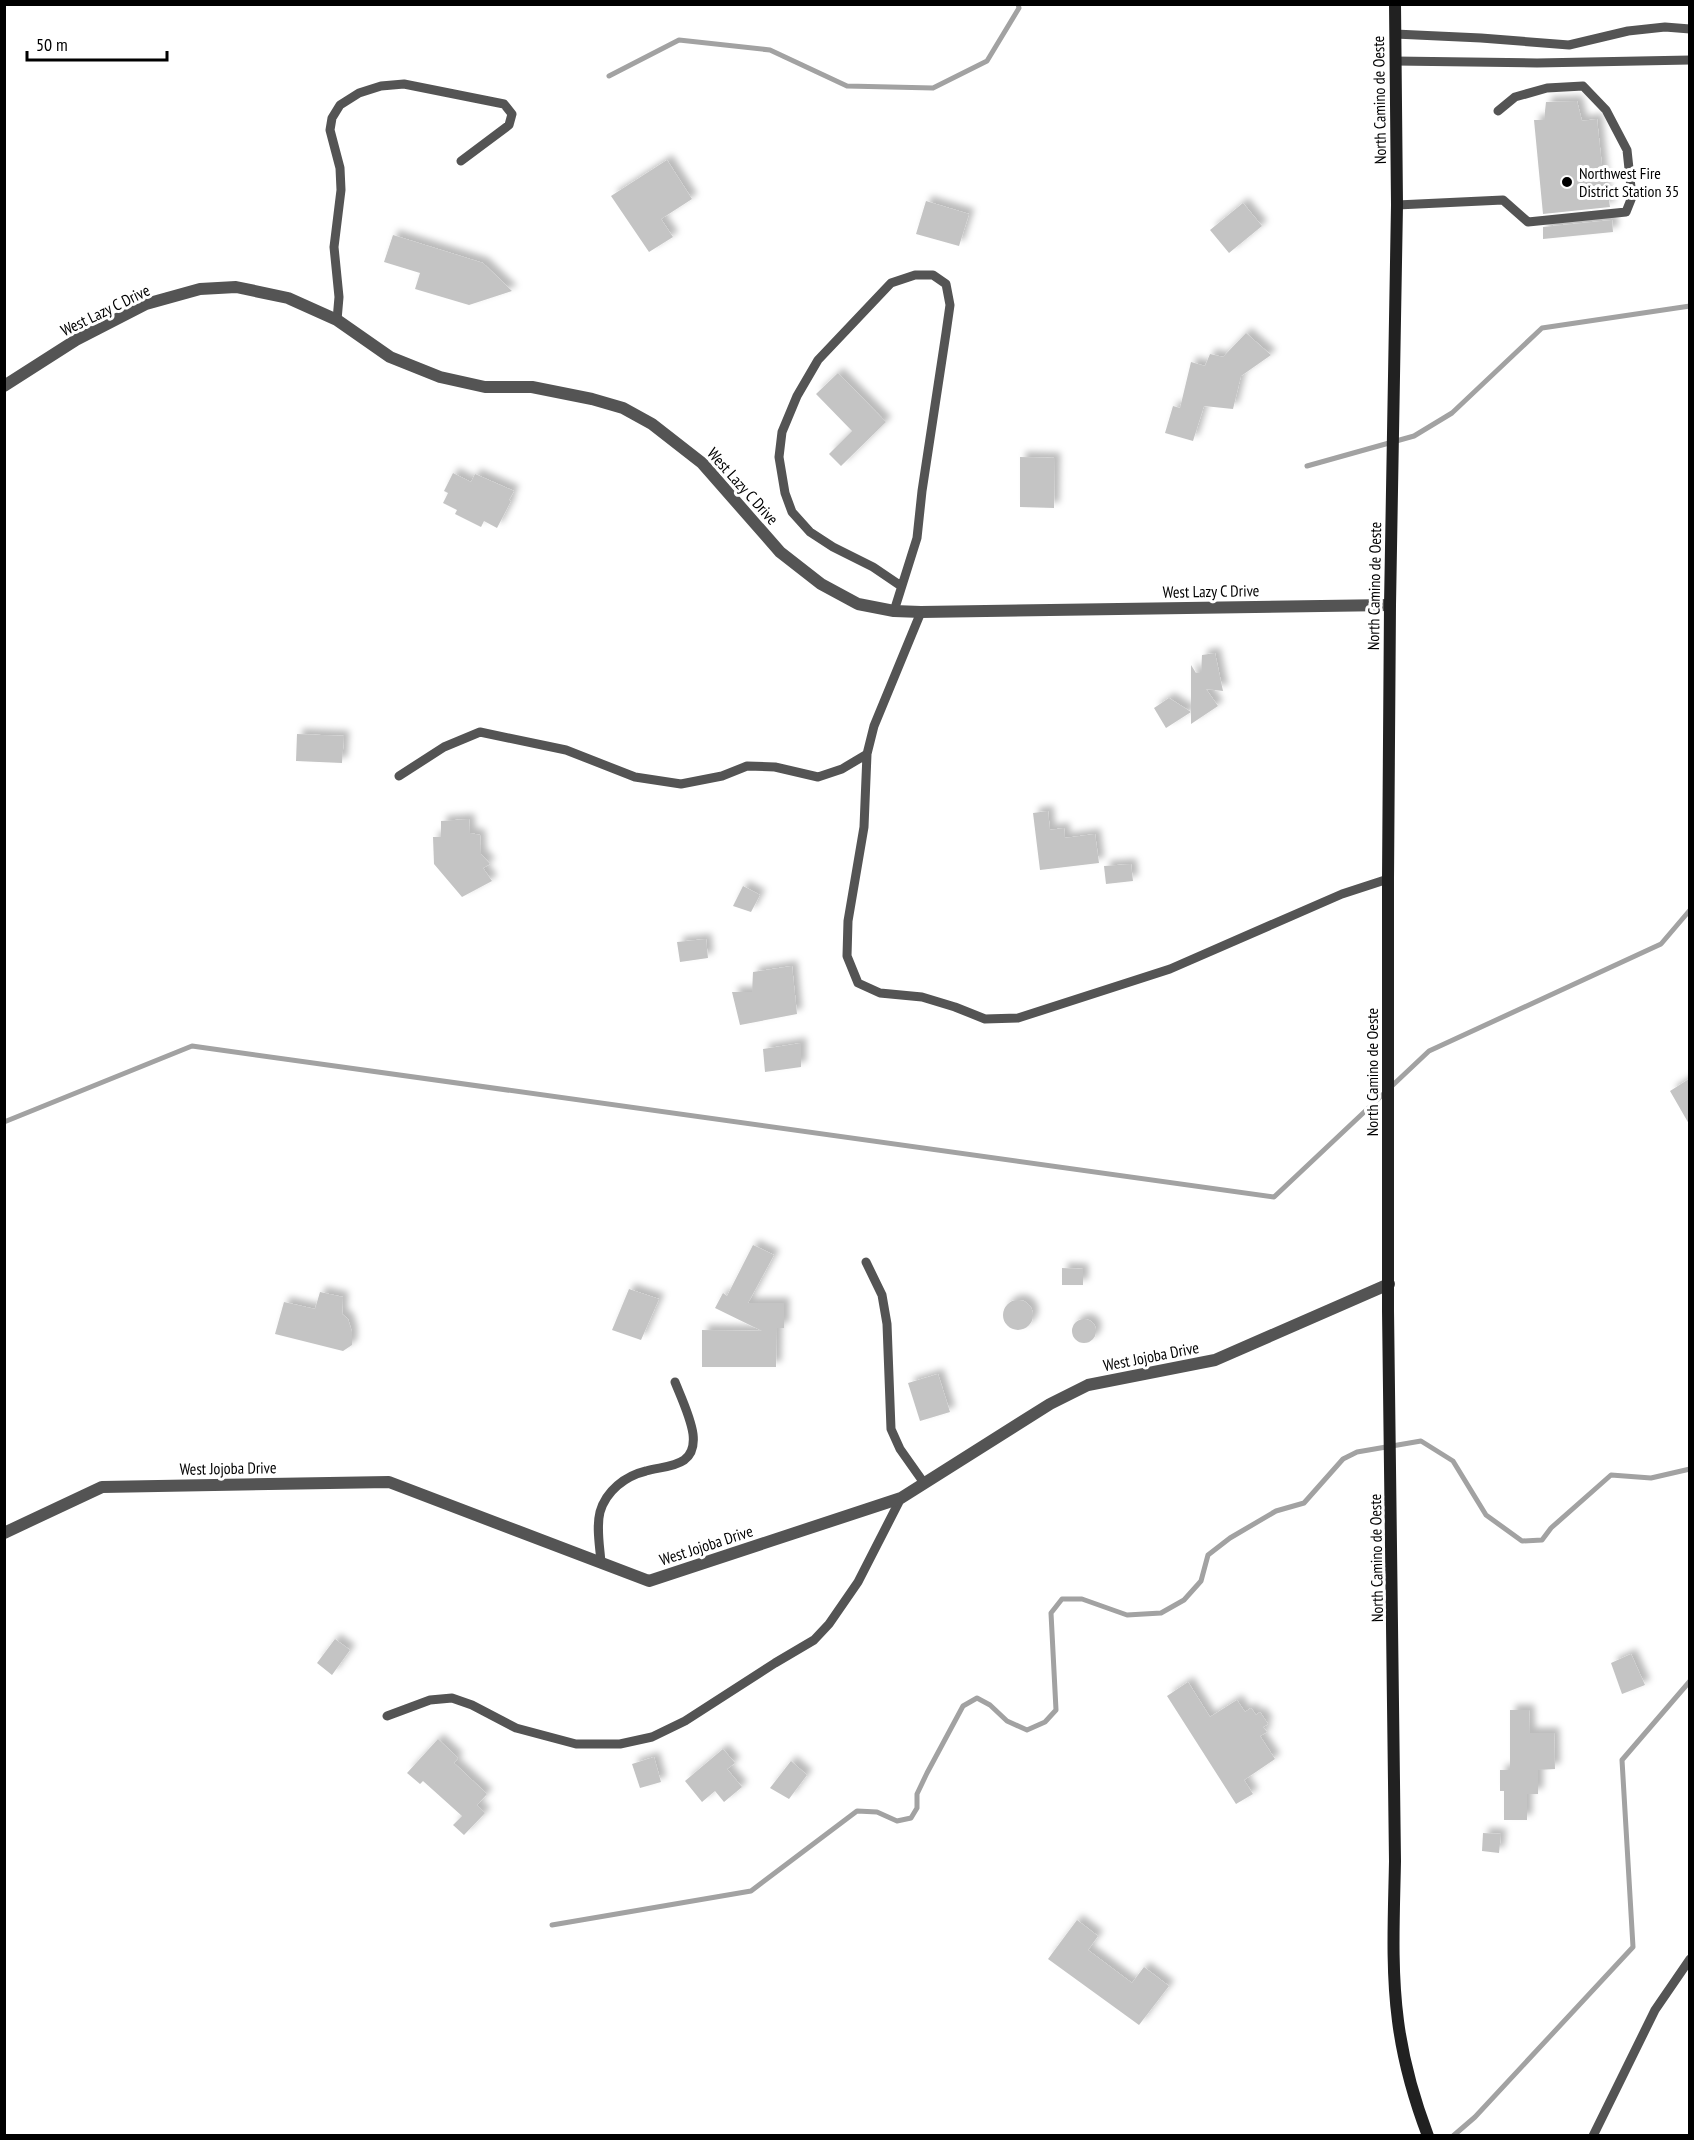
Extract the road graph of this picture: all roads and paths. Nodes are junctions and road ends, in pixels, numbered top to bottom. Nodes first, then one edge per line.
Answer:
1 (1395, 4) edge
2 (1689, 29) edge
3 (1395, 34) junction
4 (1689, 60) edge
5 (1395, 61) junction
6 (1498, 111) dead end
7 (461, 161) dead end
8 (1397, 205) junction
9 (338, 320) junction
10 (4, 386) edge
11 (901, 586) junction
12 (1390, 605) junction
13 (894, 611) junction
14 (921, 612) junction
15 (867, 754) junction
16 (399, 776) dead end
17 (1388, 879) junction
18 (866, 1262) dead end
19 (1389, 1284) junction
20 (675, 1382) dead end
21 (924, 1483) junction
22 (901, 1498) junction
23 (4, 1533) edge
24 (601, 1563) junction
25 (387, 1716) dead end
26 (1689, 1959) edge
27 (1428, 2136) edge
28 (1593, 2136) edge

1 - 3 street, North Camino de Oeste
2 - 3 lane
3 - 5 street, North Camino de Oeste
4 - 5 lane
5 - 8 street, North Camino de Oeste
6 - 8 lane
7 - 9 lane
8 - 12 street, North Camino de Oeste
9 - 10 street, West Lazy C Drive
9 - 13 street, West Lazy C Drive
11 - 11 lane
11 - 13 lane
12 - 14 street, West Lazy C Drive
12 - 17 street, North Camino de Oeste
13 - 14 street, West Lazy C Drive
14 - 15 lane
15 - 16 lane
15 - 17 lane
17 - 19 street, North Camino de Oeste
18 - 21 lane
19 - 21 street, West Jojoba Drive
19 - 27 street, North Camino de Oeste
20 - 24 lane
21 - 22 street, West Jojoba Drive
22 - 24 street, West Jojoba Drive
22 - 25 lane
23 - 24 street, West Jojoba Drive
26 - 28 lane

